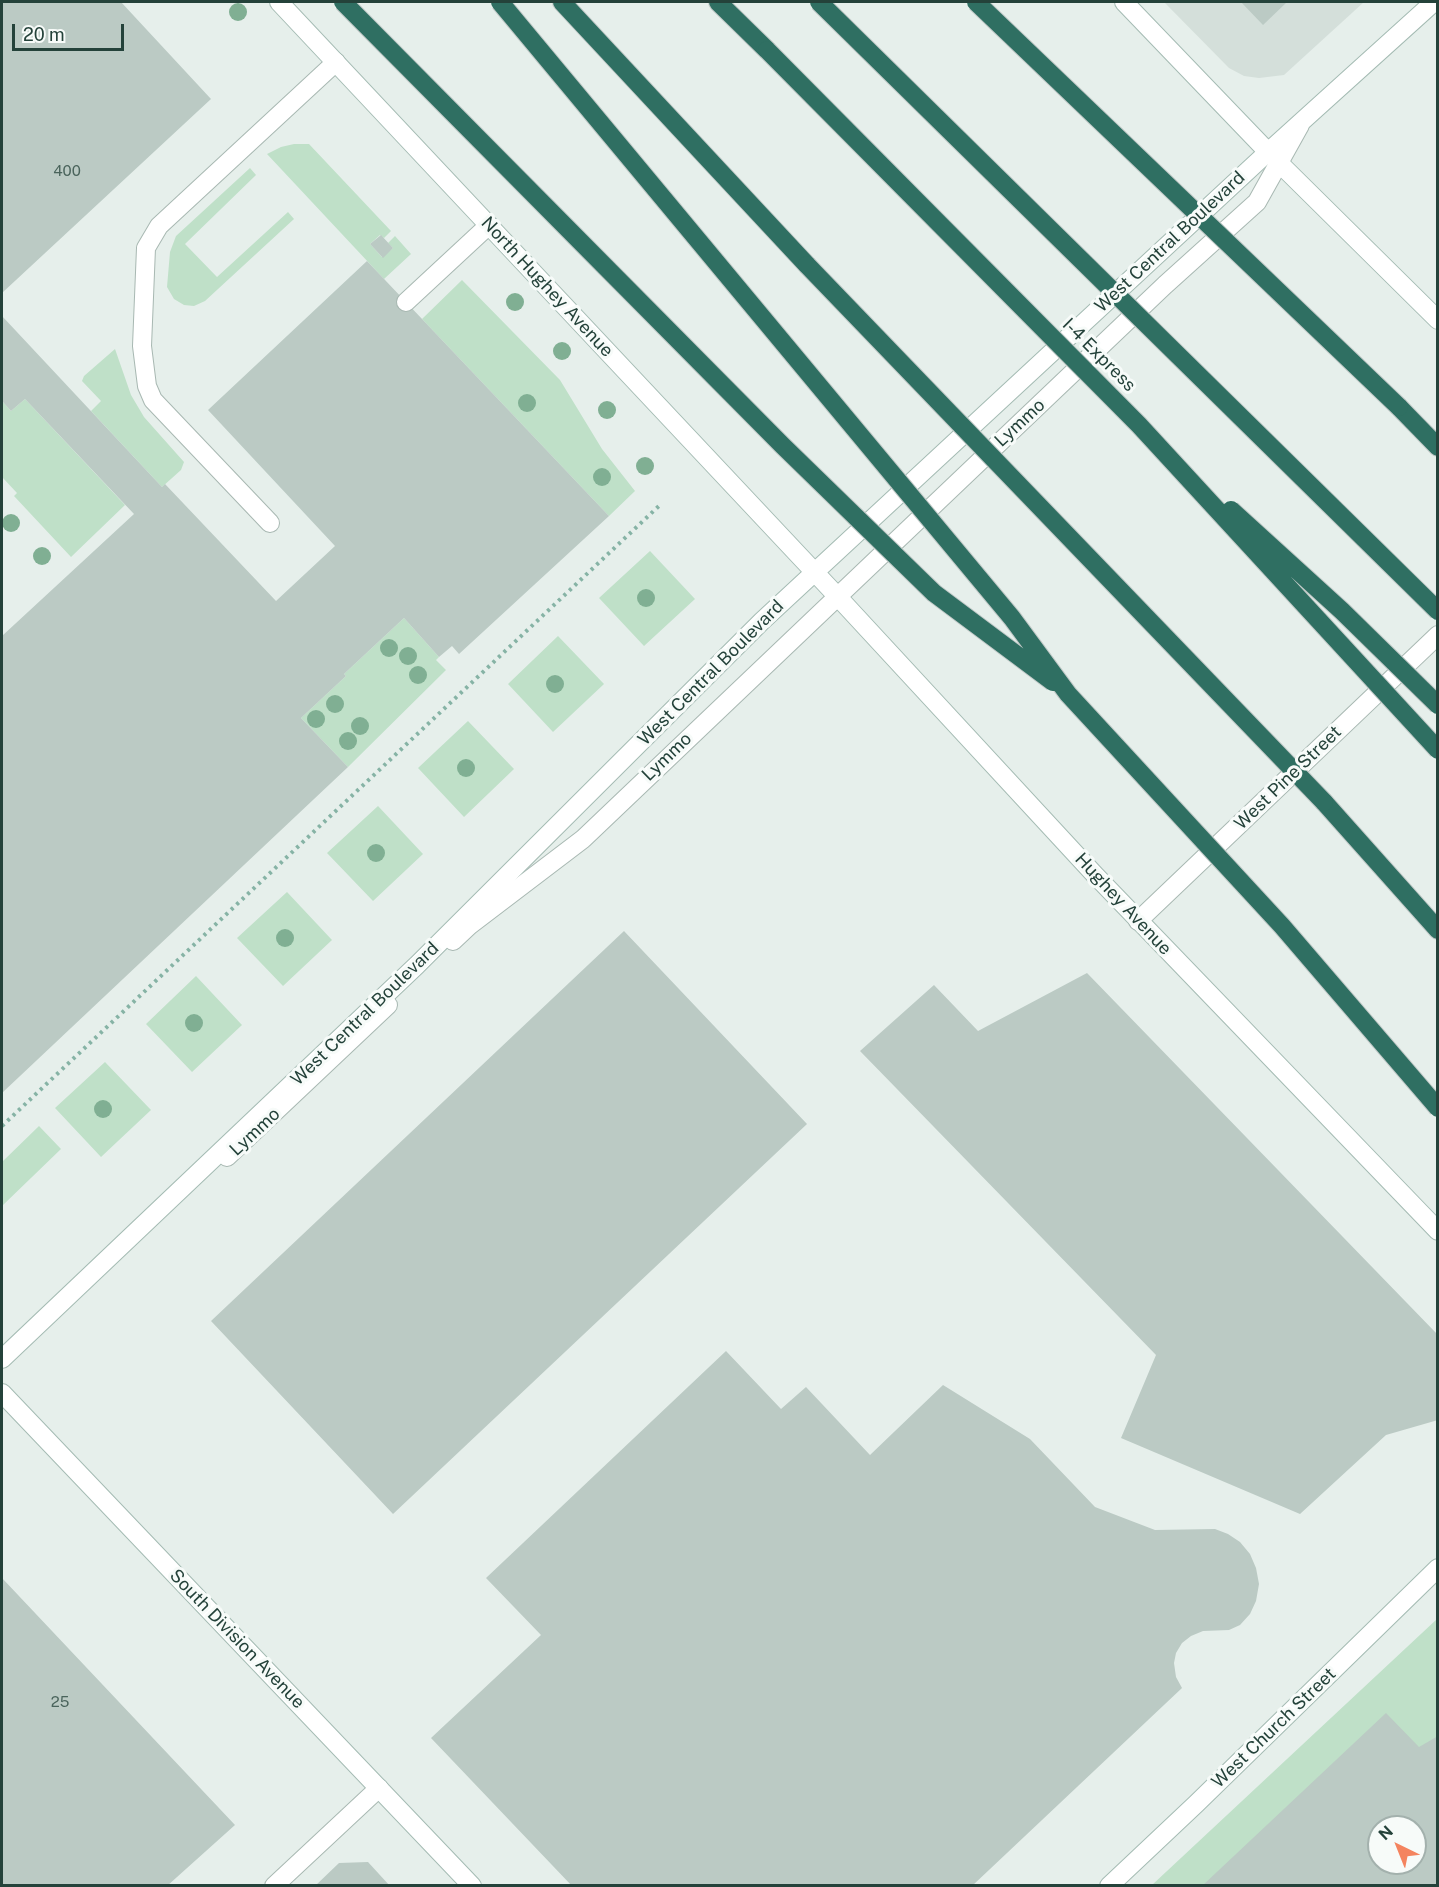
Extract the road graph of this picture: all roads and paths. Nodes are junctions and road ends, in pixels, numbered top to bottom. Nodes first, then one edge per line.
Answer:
1 (279, 2) edge
2 (343, 2) edge
3 (500, 2) edge
4 (562, 2) edge
5 (718, 2) edge
6 (819, 2) edge
7 (975, 2) edge
8 (1124, 2) edge
9 (1434, 2) edge
10 (336, 62) junction
11 (1273, 157) junction
12 (489, 225) junction
13 (406, 302) dead end
14 (1437, 320) edge
15 (1139, 425) junction
16 (1437, 447) edge
17 (661, 504) dead end
18 (270, 523) dead end
19 (814, 572) junction
20 (838, 597) junction
21 (1437, 611) edge
22 (1437, 635) edge
23 (1068, 694) junction
24 (1437, 705) edge
25 (1437, 750) edge
26 (1138, 921) junction
27 (1437, 930) edge
28 (1437, 1108) edge
29 (2, 1126) edge
30 (1437, 1231) edge
31 (2, 1359) edge
32 (2, 1371) edge
33 (2, 1393) edge
34 (1437, 1568) edge
35 (378, 1788) junction
36 (274, 1886) edge
37 (472, 1886) edge
38 (1109, 1886) edge

1 - 10 street, North Hughey Avenue
2 - 23 highway, bridge
3 - 23 highway, bridge
4 - 27 highway, bridge
5 - 15 highway, I-4 Express, bridge
6 - 21 highway, bridge
7 - 16 highway, bridge
8 - 11 street
9 - 11 street, Lymmo
10 - 12 street, North Hughey Avenue
10 - 18 street
11 - 14 street
11 - 19 street, West Central Boulevard
11 - 20 street, Lymmo
12 - 13 street
12 - 19 street, North Hughey Avenue
15 - 24 highway, bridge
15 - 25 highway, I-4 Express, bridge
17 - 29 path
19 - 20 street, Hughey Avenue
19 - 31 street, West Central Boulevard
20 - 26 street, Hughey Avenue
20 - 32 street, Lymmo
22 - 26 street, West Pine Street
23 - 28 highway, bridge
26 - 30 street, Hughey Avenue
33 - 35 street, South Division Avenue
34 - 38 street, West Church Street
35 - 36 street
35 - 37 street, South Division Avenue

